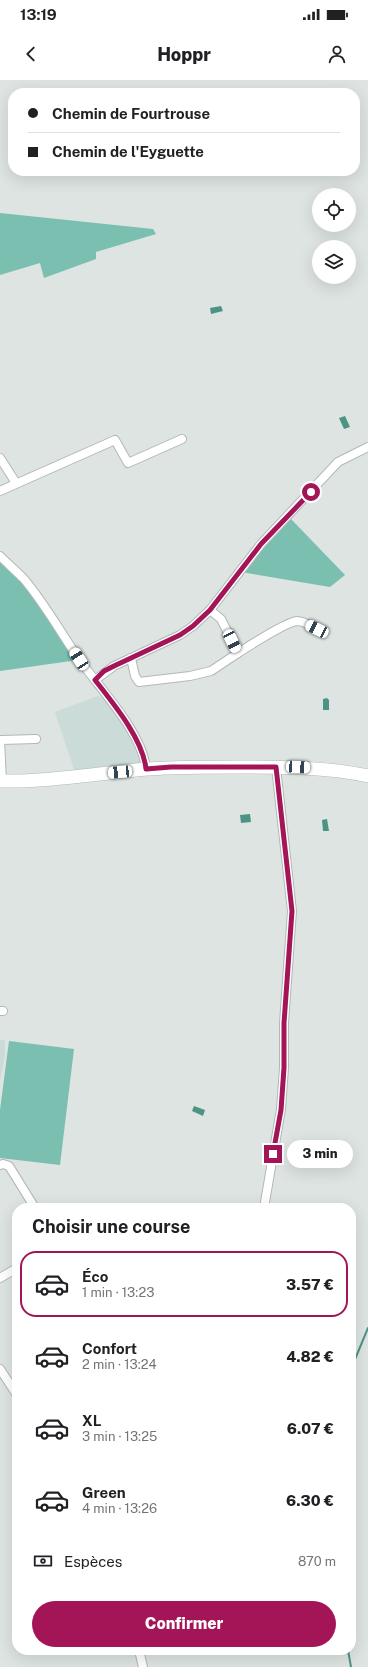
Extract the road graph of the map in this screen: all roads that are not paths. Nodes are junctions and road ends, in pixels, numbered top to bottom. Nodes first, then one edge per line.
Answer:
1 (182, 439) dead end
2 (368, 447) edge
3 (0, 458) edge
4 (16, 484) junction
5 (0, 491) edge
6 (0, 556) edge
7 (210, 610) junction
8 (317, 629) dead end
9 (238, 653) junction
10 (131, 658) junction
11 (95, 680) junction
12 (36, 739) dead end
13 (0, 740) edge
14 (276, 767) junction
15 (146, 769) junction
16 (368, 776) edge
17 (1, 781) edge
18 (0, 1165) edge
19 (33, 1203) edge
20 (265, 1203) edge
21 (12, 1271) edge
22 (0, 1278) edge
23 (0, 1369) edge
24 (12, 1387) edge
25 (140, 1655) edge
26 (143, 1667) edge

1 - 4 street
2 - 7 street
3 - 4 street
4 - 5 street
6 - 11 street
7 - 9 street
7 - 10 street
8 - 9 street
9 - 10 street
10 - 11 street
11 - 15 street
12 - 13 street
13 - 17 street
14 - 15 main road
14 - 16 main road
14 - 20 street
15 - 17 main road
18 - 19 street
21 - 22 street
23 - 24 street
25 - 26 street

